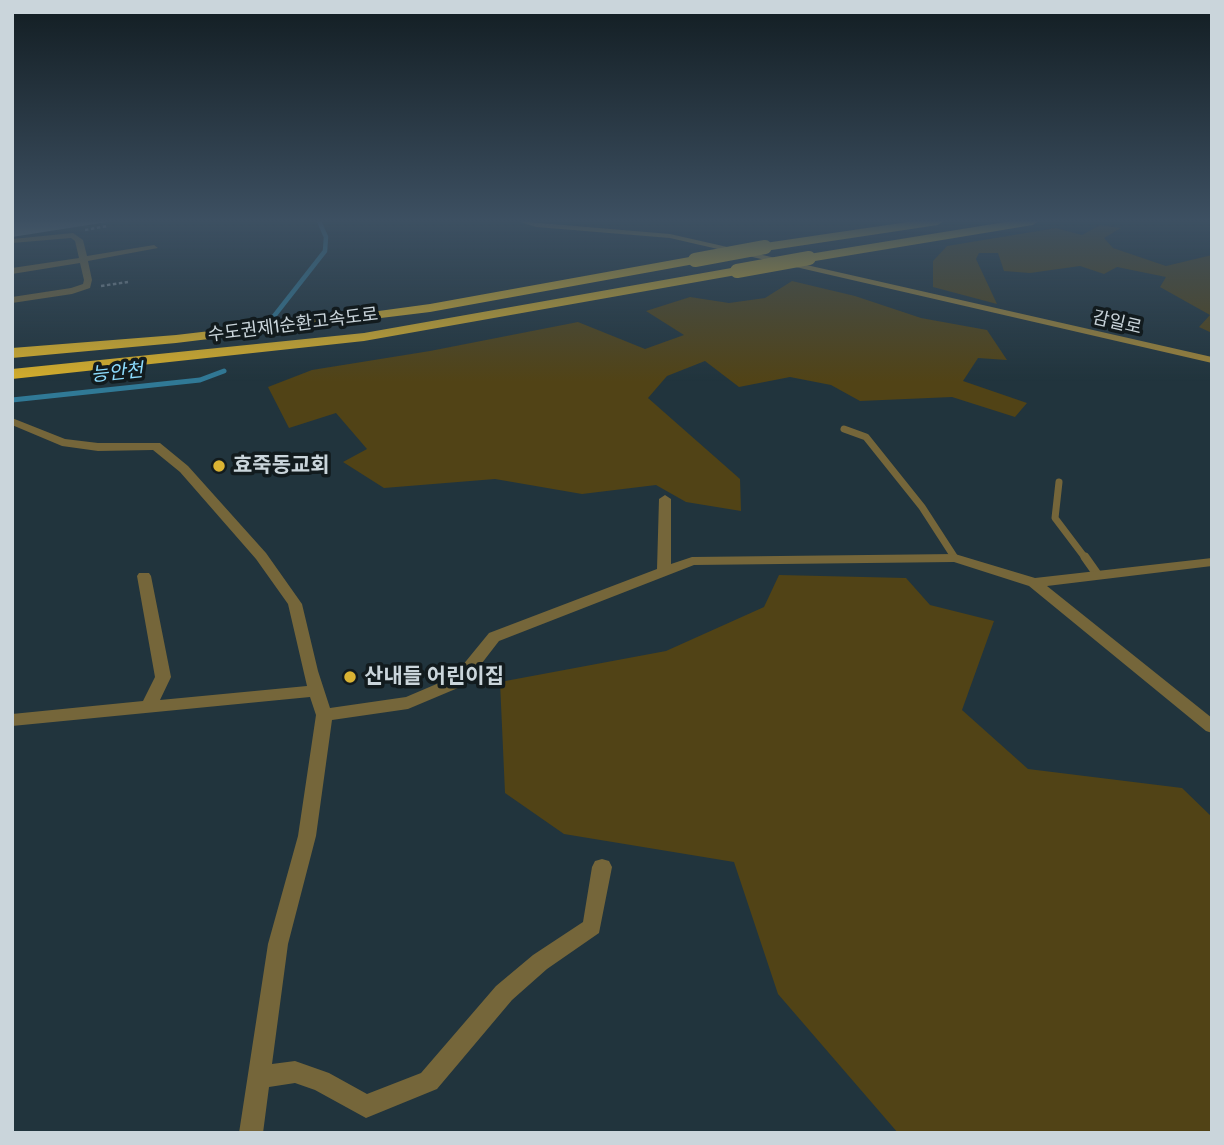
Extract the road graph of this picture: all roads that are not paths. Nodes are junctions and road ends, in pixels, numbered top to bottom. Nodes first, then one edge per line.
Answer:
1 (86, 274) edge
2 (615, 274) edge
3 (718, 274) edge
4 (838, 274) edge
5 (12, 300) edge
6 (12, 353) edge
7 (1212, 360) edge
8 (12, 374) edge
9 (12, 421) edge
10 (844, 429) dead end
11 (1059, 482) dead end
12 (665, 499) dead end
13 (955, 558) junction
14 (1212, 562) edge
15 (664, 572) junction
16 (1097, 574) junction
17 (144, 576) dead end
18 (1034, 583) junction
19 (316, 691) junction
20 (149, 707) junction
21 (324, 715) junction
22 (12, 720) edge
23 (1212, 727) edge
24 (602, 867) dead end
25 (259, 1077) junction
26 (251, 1133) edge

1 - 5 street
2 - 6 highway, 수도권제1순환고속도로, bridge
3 - 8 highway, 수도권제1순환고속도로, bridge
4 - 7 street, 감일로
9 - 19 street
10 - 13 lane
11 - 16 lane
12 - 15 street
13 - 15 street
13 - 18 street
14 - 16 street
15 - 21 street
16 - 18 street
17 - 20 street
18 - 23 street
19 - 20 street
19 - 21 street
20 - 22 street
21 - 25 street
24 - 25 street
25 - 26 street

